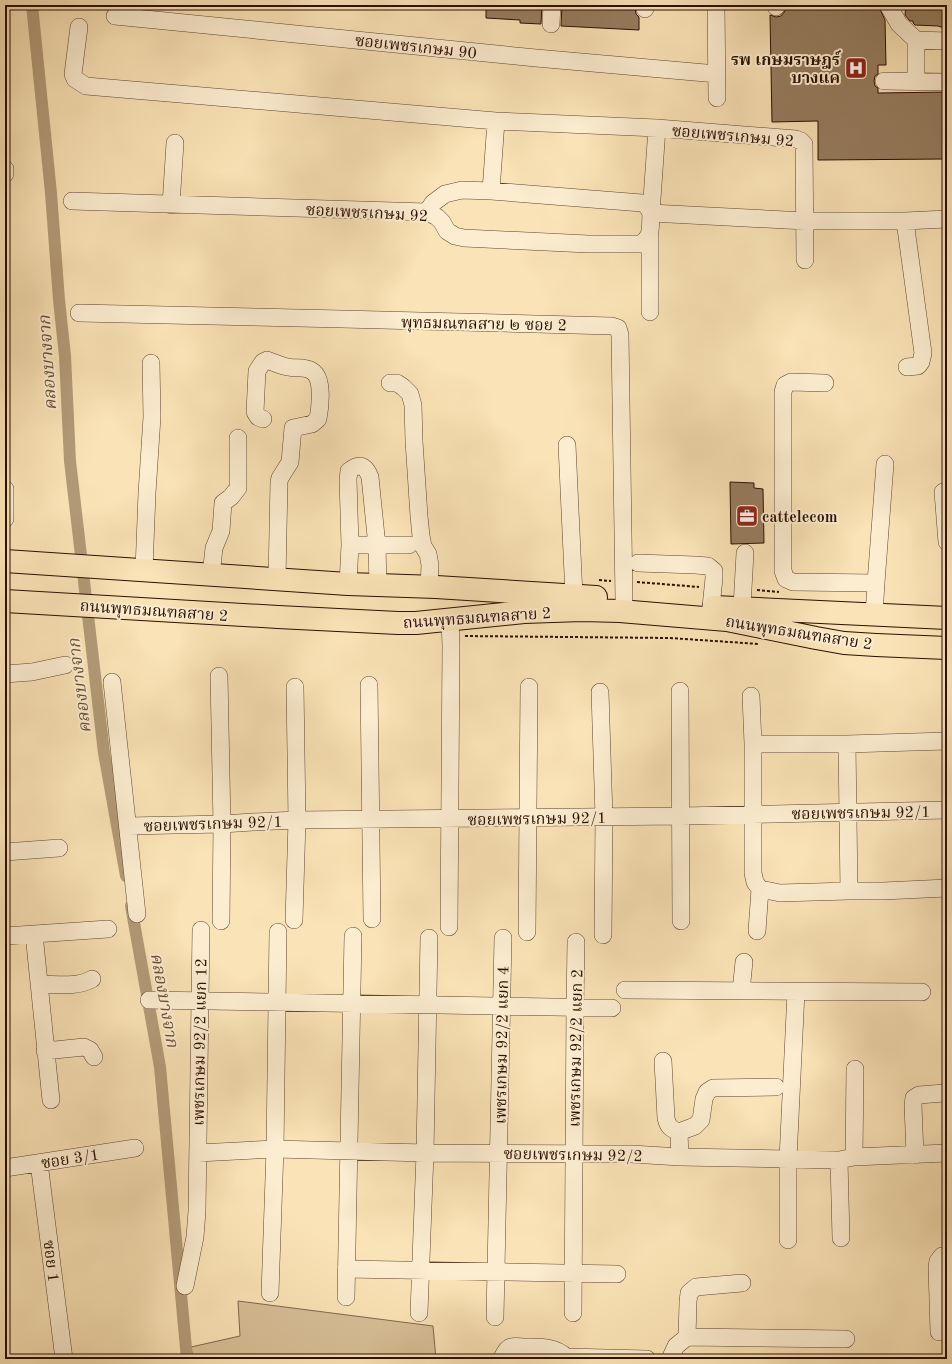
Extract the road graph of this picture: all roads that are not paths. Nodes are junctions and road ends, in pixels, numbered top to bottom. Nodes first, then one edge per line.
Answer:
1 (552, 5) edge
2 (716, 5) edge
3 (888, 5) edge
4 (115, 16) dead end
5 (551, 24) dead end
6 (79, 27) dead end
7 (916, 40) junction
8 (947, 42) edge
9 (717, 74) junction
10 (900, 81) junction
11 (947, 82) edge
12 (947, 89) edge
13 (716, 98) dead end
14 (496, 121) junction
15 (657, 128) junction
16 (176, 144) dead end
17 (5, 168) edge
18 (5, 174) edge
19 (491, 191) junction
20 (72, 201) dead end
21 (171, 205) junction
22 (427, 212) junction
23 (651, 213) junction
24 (947, 219) edge
25 (805, 221) junction
26 (905, 221) junction
27 (650, 236) junction
28 (805, 260) dead end
29 (650, 312) dead end
30 (80, 313) dead end
31 (151, 363) dead end
32 (907, 367) dead end
33 (390, 383) dead end
34 (825, 383) dead end
35 (263, 419) dead end
36 (238, 438) dead end
37 (567, 445) dead end
38 (885, 464) dead end
39 (5, 489) edge
40 (943, 492) dead end
41 (5, 519) edge
42 (947, 542) edge
43 (350, 545) junction
44 (377, 546) junction
45 (409, 546) dead end
46 (745, 553) dead end
47 (5, 561) edge
48 (638, 563) dead end
49 (140, 570) junction
50 (211, 575) junction
51 (277, 579) junction
52 (876, 583) junction
53 (348, 584) junction
54 (378, 586) junction
55 (432, 587) junction
56 (574, 596) junction
57 (624, 599) junction
58 (5, 601) edge
59 (711, 607) junction
60 (742, 607) junction
61 (874, 615) junction
62 (947, 618) edge
63 (445, 626) junction
64 (947, 648) edge
65 (65, 665) dead end
66 (5, 674) edge
67 (219, 676) dead end
68 (112, 682) dead end
69 (369, 685) dead end
70 (295, 687) dead end
71 (529, 687) dead end
72 (680, 691) dead end
73 (600, 692) dead end
74 (751, 696) dead end
75 (947, 741) edge
76 (753, 744) junction
77 (848, 744) junction
78 (947, 810) edge
79 (849, 812) junction
80 (753, 815) junction
81 (681, 816) junction
82 (528, 817) junction
83 (604, 817) junction
84 (451, 818) junction
85 (297, 820) junction
86 (371, 820) junction
87 (222, 824) junction
88 (128, 826) junction
89 (59, 848) dead end
90 (5, 852) edge
91 (947, 888) edge
92 (760, 889) junction
93 (849, 891) junction
94 (137, 914) dead end
95 (372, 918) dead end
96 (294, 920) dead end
97 (682, 921) dead end
98 (221, 922) dead end
99 (449, 926) dead end
100 (108, 930) dead end
101 (201, 930) dead end
102 (757, 931) dead end
103 (278, 932) dead end
104 (527, 932) dead end
105 (34, 934) junction
106 (603, 935) dead end
107 (5, 936) edge
108 (353, 936) dead end
109 (429, 938) dead end
110 (503, 938) dead end
111 (576, 942) dead end
112 (744, 962) dead end
113 (92, 979) dead end
114 (39, 984) junction
115 (625, 990) dead end
116 (742, 991) junction
117 (796, 992) junction
118 (922, 992) dead end
119 (149, 1000) dead end
120 (200, 1001) junction
121 (276, 1002) junction
122 (352, 1003) junction
123 (427, 1004) junction
124 (502, 1006) junction
125 (575, 1006) junction
126 (612, 1008) dead end
127 (45, 1051) junction
128 (94, 1057) dead end
129 (663, 1061) dead end
130 (855, 1069) dead end
131 (776, 1087) dead end
132 (944, 1093) dead end
133 (51, 1100) dead end
134 (679, 1132) junction
135 (135, 1148) dead end
136 (275, 1148) junction
137 (349, 1150) junction
138 (425, 1152) junction
139 (198, 1153) junction
140 (499, 1153) junction
141 (947, 1153) edge
142 (574, 1154) junction
143 (915, 1155) junction
144 (680, 1157) junction
145 (788, 1159) junction
146 (846, 1159) junction
147 (39, 1163) junction
148 (5, 1168) edge
149 (841, 1238) dead end
150 (788, 1240) dead end
151 (947, 1256) edge
152 (346, 1269) junction
153 (420, 1271) junction
154 (496, 1272) junction
155 (574, 1272) junction
156 (617, 1274) dead end
157 (742, 1283) dead end
158 (185, 1286) dead end
159 (270, 1293) dead end
160 (346, 1297) dead end
161 (419, 1313) dead end
162 (573, 1313) dead end
163 (496, 1316) dead end
164 (939, 1332) dead end
165 (687, 1337) junction
166 (846, 1339) dead end
167 (566, 1358) edge
168 (64, 1359) edge
169 (502, 1359) edge
170 (647, 1359) edge
171 (670, 1359) edge

1 - 5 street
2 - 9 street
3 - 7 street
4 - 9 street, ซอยเพชรเกษม 90
6 - 14 street, ซอยเพชรเกษม 92
7 - 8 street
7 - 10 street
9 - 13 street
10 - 11 street
10 - 12 street
14 - 15 street, ซอยเพชรเกษม 92
14 - 19 street
15 - 23 street, ซอยเพชรเกษม 92
15 - 25 street, ซอยเพชรเกษม 92
16 - 21 street
17 - 18 street
19 - 22 street
19 - 23 street
20 - 21 street, ซอยเพชรเกษม 92
21 - 22 street, ซอยเพชรเกษม 92
22 - 27 street, ซอยเพชรเกษม 92
23 - 25 street
23 - 27 street, ซอยเพชรเกษม 92
24 - 26 street
25 - 26 street
25 - 28 street
26 - 32 street
27 - 29 street
30 - 57 street, พุทธมณฑลสาย ๒ ซอย 2
31 - 49 street
33 - 55 street
34 - 52 street
35 - 51 street
36 - 50 street
37 - 56 street
38 - 52 street
39 - 41 street
40 - 42 street
43 - 44 street
43 - 44 street
43 - 53 street
44 - 45 street
44 - 54 street
46 - 60 street
47 - 49 main road, ถนนพุทธมณฑลสาย 2
48 - 59 street
49 - 50 main road, ถนนพุทธมณฑลสาย 2
50 - 51 main road, ถนนพุทธมณฑลสาย 2
51 - 53 main road, ถนนพุทธมณฑลสาย 2
52 - 61 street
53 - 54 main road, ถนนพุทธมณฑลสาย 2
54 - 55 main road, ถนนพุทธมณฑลสาย 2
55 - 56 main road, ถนนพุทธมณฑลสาย 2
55 - 63 main road
56 - 57 main road, ถนนพุทธมณฑลสาย 2
57 - 59 main road, ถนนพุทธมณฑลสาย 2
58 - 63 main road, ถนนพุทธมณฑลสาย 2
59 - 60 main road, ถนนพุทธมณฑลสาย 2
60 - 61 main road, ถนนพุทธมณฑลสาย 2
61 - 62 main road, ถนนพุทธมณฑลสาย 2
63 - 64 main road, ถนนพุทธมณฑลสาย 2
63 - 84 street
65 - 66 street
67 - 87 street
68 - 88 street
69 - 86 street
70 - 85 street
71 - 82 street
72 - 81 street
73 - 83 street
74 - 76 street
75 - 77 street
76 - 77 street
76 - 80 street
77 - 79 street
78 - 79 street, ซอยเพชรเกษม 92/1
79 - 80 street, ซอยเพชรเกษม 92/1
79 - 93 street
80 - 81 street, ซอยเพชรเกษม 92/1
80 - 92 street
81 - 83 street, ซอยเพชรเกษม 92/1
81 - 97 street
82 - 83 street, ซอยเพชรเกษม 92/1
82 - 84 street, ซอยเพชรเกษม 92/1
82 - 104 street
83 - 106 street
84 - 86 street, ซอยเพชรเกษม 92/1
84 - 99 street
85 - 86 street, ซอยเพชรเกษม 92/1
85 - 87 street, ซอยเพชรเกษม 92/1
85 - 96 street
86 - 95 street
87 - 88 street, ซอยเพชรเกษม 92/1
87 - 98 street
88 - 94 street
89 - 90 street
91 - 93 street
92 - 93 street
92 - 102 street
100 - 105 street
101 - 120 street, เพชรเกษม 92/2 แยก 12
103 - 121 street
105 - 107 street
105 - 114 street
108 - 122 street
109 - 123 street
110 - 124 street, เพชรเกษม 92/2 แยก 4
111 - 125 street, เพชรเกษม 92/2 แยก 2
112 - 116 street
113 - 114 street
114 - 127 street
115 - 116 street
116 - 117 street
117 - 118 street
117 - 145 street
119 - 120 street
120 - 121 street
120 - 139 street, เพชรเกษม 92/2 แยก 12
121 - 122 street
121 - 136 street
122 - 123 street
122 - 137 street
123 - 124 street
123 - 138 street
124 - 125 street
124 - 140 street, เพชรเกษม 92/2 แยก 4
125 - 126 street
125 - 142 street, เพชรเกษม 92/2 แยก 2
127 - 128 street
127 - 133 street
129 - 134 street
130 - 146 street
131 - 134 street
132 - 143 street
134 - 144 street
135 - 147 street, ซอย 3/1
136 - 137 street, ซอยเพชรเกษม 92/2
136 - 139 street, ซอยเพชรเกษม 92/2
136 - 159 street
137 - 138 street, ซอยเพชรเกษม 92/2
137 - 152 street
138 - 140 street, ซอยเพชรเกษม 92/2
138 - 153 street
139 - 158 street, เพชรเกษม 92/2 แยก 12
140 - 142 street, ซอยเพชรเกษม 92/2
140 - 154 street, เพชรเกษม 92/2 แยก 4
141 - 143 street, ซอยเพชรเกษม 92/2
142 - 144 street, ซอยเพชรเกษม 92/2
142 - 155 street, เพชรเกษม 92/2 แยก 2
143 - 146 street, ซอยเพชรเกษม 92/2
144 - 145 street, ซอยเพชรเกษม 92/2
145 - 146 street, ซอยเพชรเกษม 92/2
145 - 150 street
146 - 149 street
147 - 148 street, ซอย 3/1
147 - 168 street, ซอย 1
151 - 164 street
152 - 153 street
152 - 160 street
153 - 154 street
153 - 161 street
154 - 155 street
154 - 163 street, เพชรเกษม 92/2 แยก 4
155 - 156 street
155 - 162 street, เพชรเกษม 92/2 แยก 2
157 - 165 street
165 - 166 street
165 - 171 street
167 - 169 street
167 - 170 street

